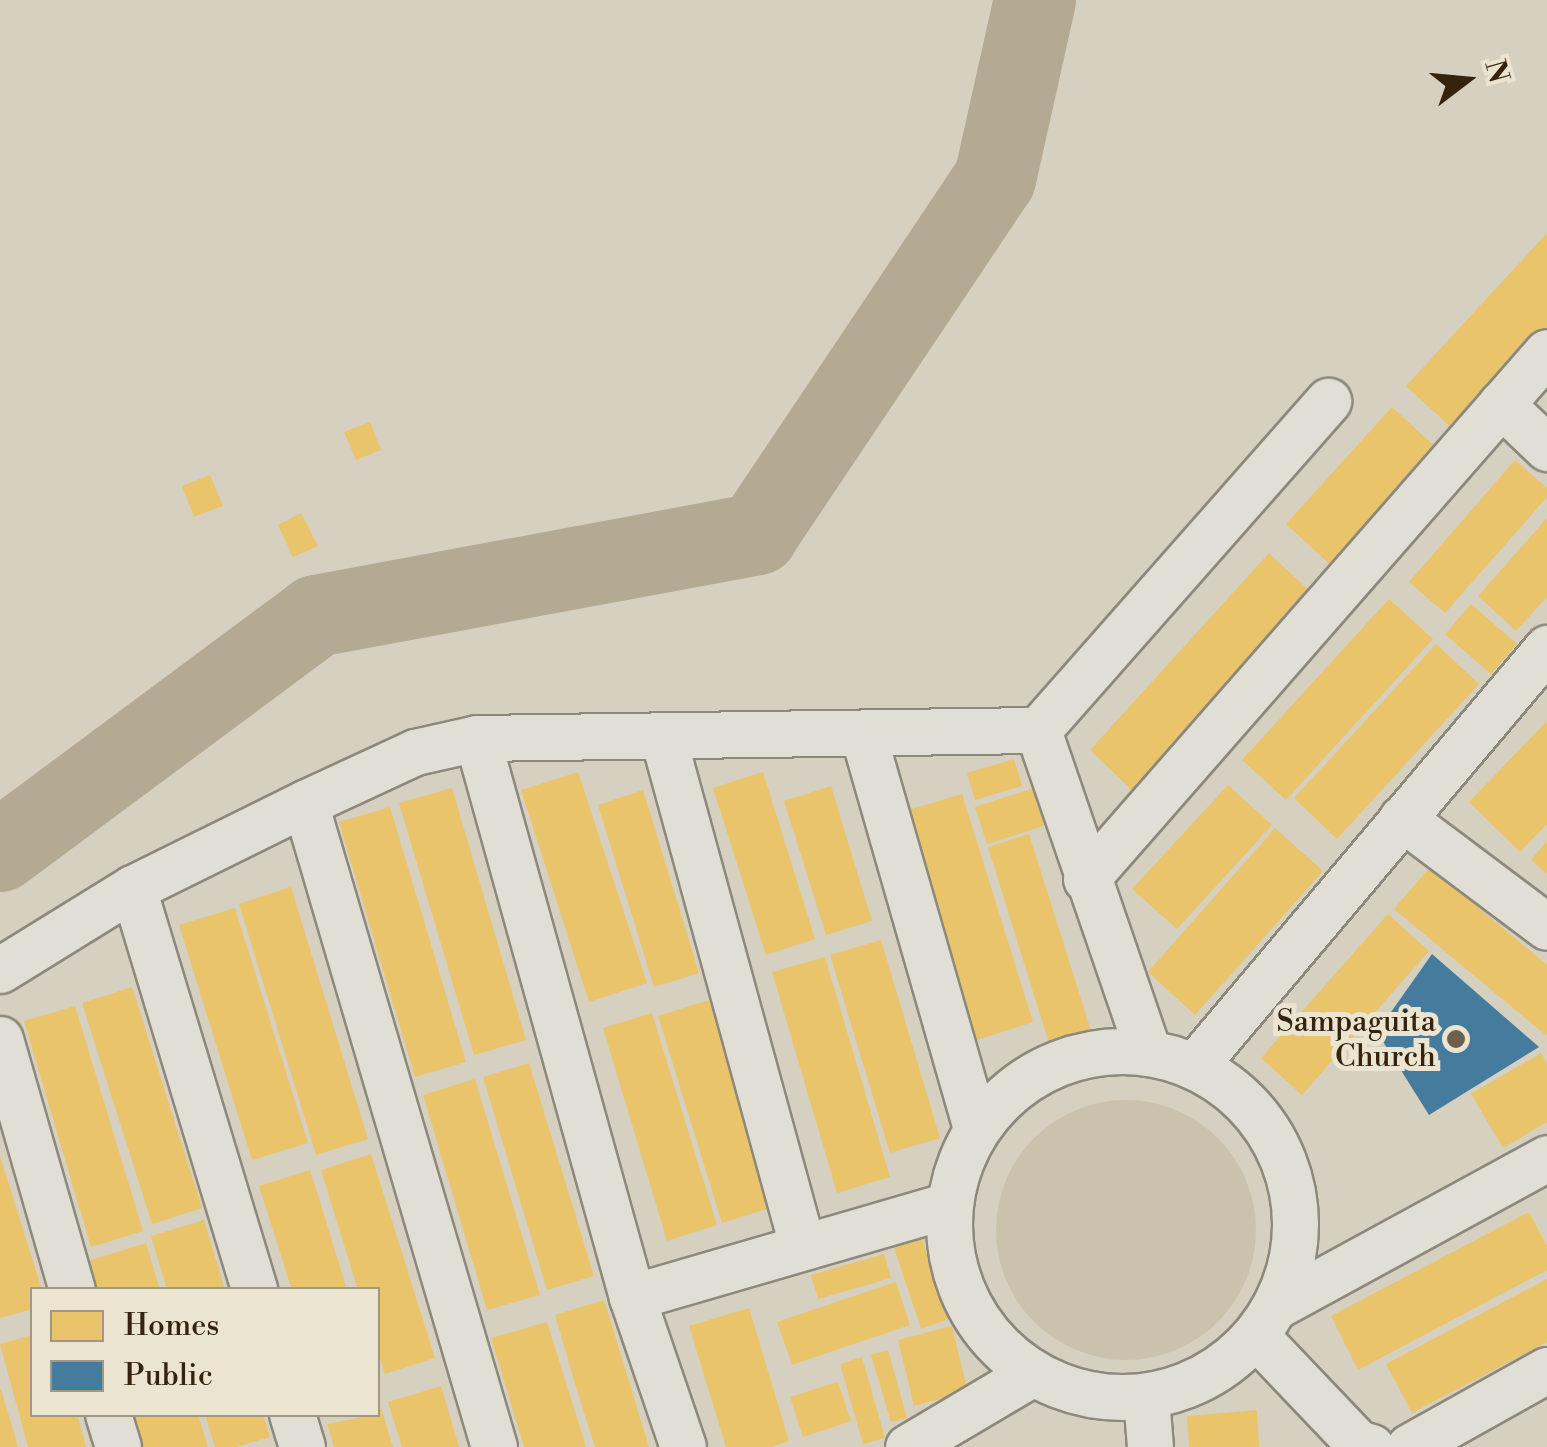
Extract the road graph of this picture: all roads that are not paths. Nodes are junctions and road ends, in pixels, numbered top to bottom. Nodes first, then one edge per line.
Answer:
1 (1547, 352) edge
2 (1328, 400) dead end
3 (1501, 404) junction
4 (1547, 448) edge
5 (1544, 658) edge
6 (1038, 730) junction
7 (863, 734) junction
8 (663, 737) junction
9 (476, 738) junction
10 (305, 804) junction
11 (1402, 818) junction
12 (1086, 879) junction
13 (134, 888) junction
14 (1547, 927) edge
15 (0, 970) edge
16 (0, 1039) edge
17 (1148, 1051) junction
18 (1194, 1065) junction
19 (976, 1129) junction
20 (1547, 1158) edge
21 (949, 1205) junction
22 (802, 1245) junction
23 (71, 1287) edge
24 (253, 1287) edge
25 (632, 1297) junction
26 (1266, 1321) junction
27 (1547, 1370) edge
28 (1032, 1373) junction
29 (1146, 1397) junction
30 (109, 1417) edge
31 (293, 1417) edge
32 (952, 1435) edge
33 (118, 1447) edge
34 (302, 1447) edge
35 (494, 1447) edge
36 (683, 1447) edge
37 (908, 1447) edge
38 (1150, 1447) edge
39 (1371, 1447) edge
40 (1410, 1447) edge

1 - 3 street
2 - 6 street
3 - 4 street
3 - 12 street
5 - 11 street
6 - 7 street
6 - 12 street
7 - 8 street
7 - 19 street
8 - 9 street
8 - 22 street
9 - 10 street
9 - 25 street
10 - 13 street
10 - 35 street
11 - 14 street
11 - 18 street
12 - 17 street
13 - 15 street
13 - 24 street
16 - 23 street
17 - 18 street
17 - 19 street
18 - 26 street
19 - 21 street
20 - 26 street
21 - 22 street
21 - 28 street
22 - 25 street
25 - 36 street
26 - 29 street
26 - 39 street
27 - 40 street
28 - 29 street
28 - 32 street
29 - 38 street
30 - 33 street
31 - 34 street
32 - 37 street

